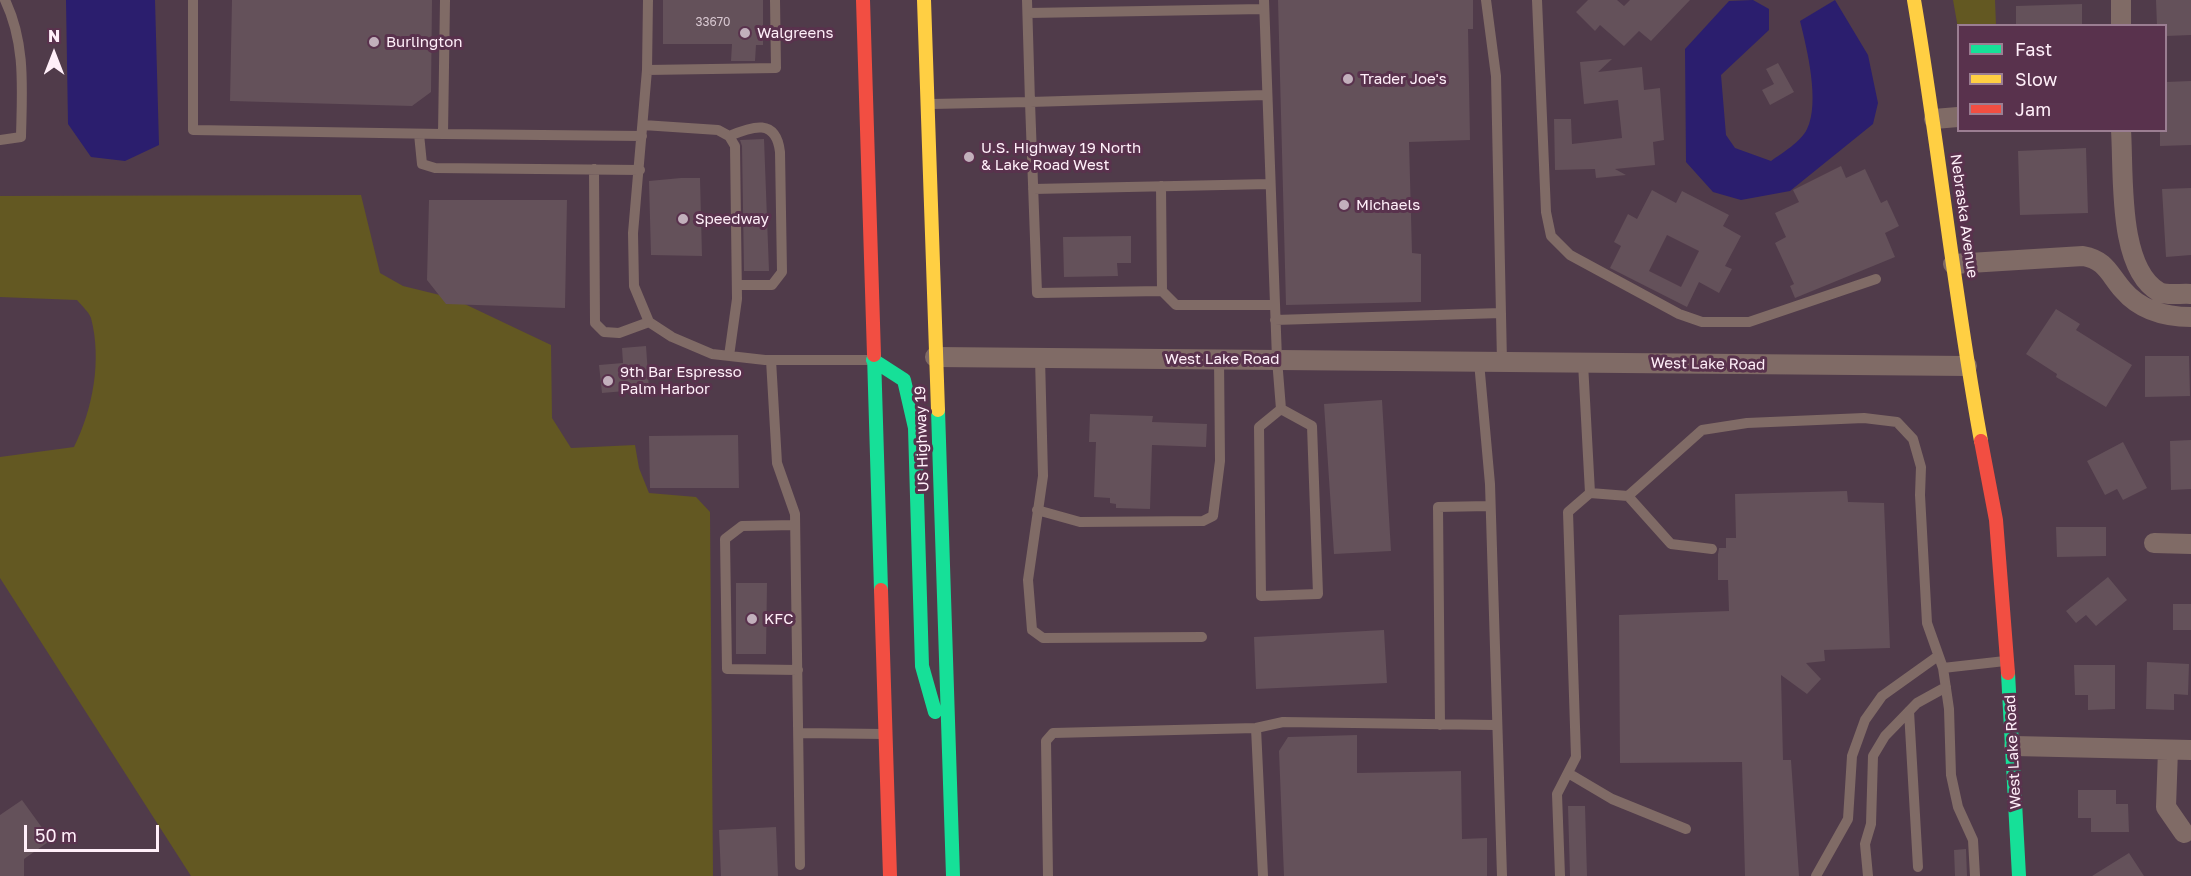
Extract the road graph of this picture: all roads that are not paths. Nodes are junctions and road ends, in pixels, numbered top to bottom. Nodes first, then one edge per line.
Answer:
1 (5, 0) edge
2 (193, 0) edge
3 (446, 0) edge
4 (648, 0) edge
5 (775, 0) edge
6 (863, 0) edge
7 (924, 0) edge
8 (1027, 0) edge
9 (1486, 0) edge
10 (1537, 0) edge
11 (1914, 0) edge
12 (2121, 0) edge
13 (1264, 4) edge
14 (1151, 5) edge
15 (1028, 13) junction
16 (2121, 24) edge
17 (647, 70) junction
18 (1266, 95) junction
19 (1030, 102) junction
20 (927, 104) junction
21 (1957, 117) edge
22 (1934, 119) junction
23 (642, 130) junction
24 (2121, 132) edge
25 (419, 134) junction
26 (442, 134) junction
27 (729, 136) junction
28 (0, 140) edge
29 (594, 169) junction
30 (640, 170) junction
31 (1270, 184) junction
32 (1161, 186) junction
33 (1033, 189) junction
34 (1953, 264) junction
35 (1876, 279) dead end
36 (737, 285) junction
37 (1162, 291) junction
38 (2191, 294) edge
39 (1275, 304) junction
40 (1501, 313) junction
41 (2191, 317) edge
42 (1275, 320) junction
43 (649, 322) junction
44 (729, 356) junction
45 (936, 357) junction
46 (1041, 358) junction
47 (1219, 359) junction
48 (1277, 359) junction
49 (771, 360) junction
50 (873, 360) junction
51 (1479, 362) junction
52 (1502, 362) junction
53 (1583, 363) junction
54 (1967, 366) junction
55 (1281, 409) junction
56 (1590, 493) junction
57 (1628, 496) junction
58 (1489, 506) junction
59 (1037, 510) junction
60 (795, 525) junction
61 (2154, 543) dead end
62 (2191, 544) edge
63 (1712, 549) dead end
64 (1202, 637) dead end
65 (1938, 656) junction
66 (2008, 661) junction
67 (1943, 668) junction
68 (798, 670) junction
69 (1946, 687) junction
70 (1909, 711) junction
71 (1440, 725) junction
72 (1495, 726) junction
73 (1256, 728) junction
74 (800, 733) junction
75 (886, 734) junction
76 (2014, 746) junction
77 (2168, 750) junction
78 (2191, 750) edge
79 (950, 763) junction
80 (1568, 773) junction
81 (1686, 829) dead end
82 (2184, 833) dead end
83 (800, 865) dead end
84 (1918, 867) dead end
85 (890, 876) edge
86 (953, 876) edge
87 (1048, 876) edge
88 (1263, 876) edge
89 (1502, 876) edge
90 (1560, 876) edge
91 (1816, 876) edge
92 (1869, 876) edge
93 (1975, 876) edge
94 (2019, 876) edge

1 - 28 lane
2 - 25 lane
3 - 26 lane
4 - 17 lane
5 - 17 lane
6 - 50 main road
7 - 20 main road, US Highway 19
8 - 15 lane
9 - 40 lane
10 - 35 lane
11 - 22 main road, Nebraska Avenue
12 - 16 street
13 - 14 lane
13 - 18 lane
14 - 15 lane
15 - 19 lane
17 - 23 lane
18 - 19 lane
18 - 31 lane
19 - 20 lane
19 - 33 lane
20 - 45 main road, US Highway 19
21 - 22 street
22 - 34 main road, Nebraska Avenue
23 - 26 lane
23 - 27 lane
23 - 30 lane
24 - 38 street
25 - 26 lane
25 - 29 lane
27 - 36 lane
27 - 36 lane
29 - 30 lane
29 - 43 lane
30 - 43 lane
31 - 32 lane
31 - 39 lane
32 - 33 lane
32 - 37 lane
33 - 37 lane
34 - 41 street
34 - 54 main road, Nebraska Avenue
36 - 44 lane
37 - 39 lane
39 - 42 lane
40 - 42 lane
40 - 52 lane
42 - 48 lane
43 - 44 lane
44 - 49 lane
45 - 46 street, West Lake Road
45 - 79 main road, US Highway 19
46 - 47 street, West Lake Road
46 - 59 lane
47 - 48 street, West Lake Road
47 - 59 lane
48 - 51 street, West Lake Road
48 - 55 lane
49 - 50 lane
49 - 60 lane
50 - 75 main road
50 - 79 main road
51 - 52 street, West Lake Road
51 - 58 lane
52 - 53 street, West Lake Road
53 - 54 street, West Lake Road
53 - 56 lane
54 - 66 main road, West Lake Road
55 - 55 lane
56 - 57 lane
56 - 80 lane
57 - 63 lane
57 - 65 lane
58 - 71 lane
58 - 72 lane
59 - 64 lane
60 - 68 lane
60 - 68 lane
61 - 62 street
65 - 67 lane
65 - 91 lane
66 - 67 lane
66 - 76 main road, West Lake Road
67 - 69 lane
68 - 74 lane
69 - 70 lane
69 - 93 lane
70 - 84 lane
70 - 92 lane
71 - 72 lane
71 - 73 lane
72 - 89 lane
73 - 87 lane
73 - 88 lane
74 - 75 lane
74 - 83 lane
75 - 85 main road
76 - 77 street
76 - 94 main road, West Lake Road
77 - 78 street
77 - 82 street
79 - 86 main road, US Highway 19
80 - 81 lane
80 - 90 lane

